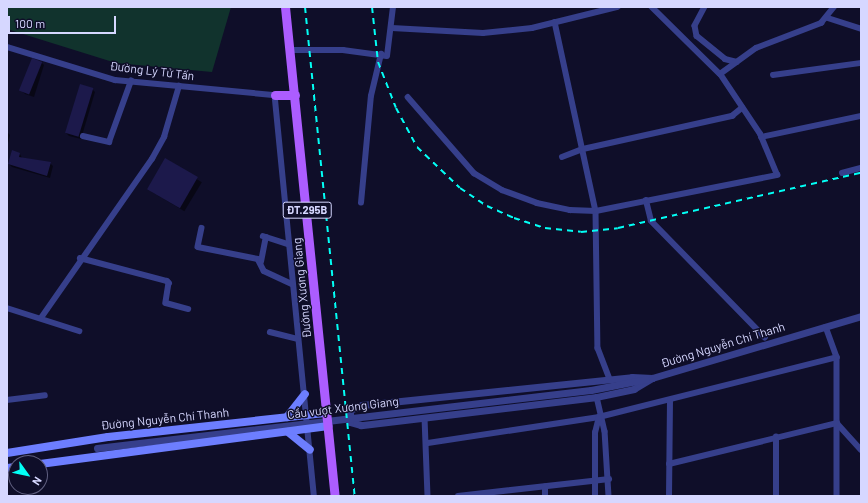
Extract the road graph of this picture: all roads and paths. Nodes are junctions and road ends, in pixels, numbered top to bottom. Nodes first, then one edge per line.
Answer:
1 (285, 7) edge
2 (393, 7) edge
3 (617, 7) edge
4 (652, 7) edge
5 (705, 7) edge
6 (834, 7) edge
7 (828, 18) junction
8 (555, 22) junction
9 (392, 28) junction
10 (861, 29) edge
11 (7, 47) edge
12 (290, 50) junction
13 (381, 54) junction
14 (737, 62) junction
15 (861, 63) edge
16 (720, 74) junction
17 (773, 75) dead end
18 (131, 81) junction
19 (179, 86) junction
20 (275, 95) junction
21 (295, 95) junction
22 (408, 97) dead end
23 (742, 108) junction
24 (861, 116) edge
25 (83, 136) dead end
26 (761, 137) junction
27 (583, 148) junction
28 (562, 157) dead end
29 (861, 168) edge
30 (842, 173) dead end
31 (646, 200) junction
32 (361, 204) dead end
33 (596, 211) junction
34 (202, 228) dead end
35 (288, 244) junction
36 (80, 258) junction
37 (261, 262) junction
38 (292, 284) junction
39 (7, 308) edge
40 (188, 309) dead end
41 (861, 316) edge
42 (41, 318) junction
43 (826, 327) junction
44 (79, 331) dead end
45 (270, 332) dead end
46 (765, 338) dead end
47 (298, 339) junction
48 (837, 357) junction
49 (652, 378) junction
50 (610, 380) junction
51 (591, 390) joint
52 (305, 394) junction
53 (45, 395) dead end
54 (597, 397) junction
55 (424, 398) junction
56 (7, 400) edge
57 (670, 401) junction
58 (327, 413) junction
59 (307, 415) junction
60 (289, 417) junction
61 (599, 417) junction
62 (425, 418) junction
63 (837, 423) junction
64 (329, 426) junction
65 (308, 428) junction
66 (290, 431) junction
67 (776, 437) junction
68 (87, 440) junction
69 (428, 443) junction
70 (98, 448) junction
71 (310, 450) junction
72 (861, 450) edge
73 (7, 453) edge
74 (90, 458) junction
75 (48, 463) edge
76 (670, 464) junction
77 (609, 479) junction
78 (594, 481) junction
79 (545, 487) junction
80 (491, 494) edge
81 (314, 496) edge
82 (335, 496) edge
83 (428, 496) edge
84 (458, 496) edge
85 (545, 496) edge
86 (595, 496) edge
87 (609, 496) edge
88 (669, 496) edge
89 (776, 496) edge
90 (837, 496) edge

1 - 12 main road, Đường Xương Giang / ĐT.295B
2 - 9 street
3 - 8 street
4 - 16 street
5 - 14 street
6 - 7 street
7 - 10 street
7 - 14 street
8 - 9 street
8 - 27 street
9 - 13 street
11 - 18 street, Đường Lý Tử Tấn
12 - 13 street
12 - 21 main road, Đường Xương Giang / ĐT.295B
13 - 32 street
14 - 16 street
15 - 17 street
16 - 23 street
18 - 19 street, Đường Lý Tử Tấn
18 - 25 street
19 - 20 street, Đường Lý Tử Tấn
19 - 36 street
20 - 21 main road
20 - 35 street, Đường Xương Giang
21 - 58 main road, Đường Xương Giang / ĐT.295B
22 - 33 street
23 - 26 street
23 - 27 street
24 - 26 street
26 - 31 street
27 - 28 street
27 - 33 street
29 - 30 street
31 - 33 street
31 - 46 street
33 - 50 street
34 - 37 street
35 - 37 street
35 - 38 street, Đường Xương Giang
36 - 40 street
36 - 42 street
37 - 38 street
38 - 47 street, Đường Xương Giang
39 - 42 street
41 - 43 street, Đường Nguyễn Chí Thanh
42 - 44 street
43 - 48 street
43 - 49 street, Đường Nguyễn Chí Thanh
45 - 47 street
47 - 52 street, Đường Xương Giang
48 - 57 street
48 - 63 street
49 - 50 street
49 - 51 street, Đường Nguyễn Chí Thanh
49 - 54 street
50 - 55 street
51 - 70 street, Cầu vượt Xương Giang
52 - 59 street, Đường Xương Giang
52 - 60 main road
53 - 56 street
54 - 61 street
54 - 62 street
55 - 62 street
55 - 62 street
57 - 61 street
57 - 76 street
58 - 59 main road, Đường Nguyễn Chí Thanh
58 - 64 main road, Đường Xương Giang / ĐT.295B
59 - 60 main road, Đường Nguyễn Chí Thanh
59 - 65 street, Đường Xương Giang
60 - 66 main road
60 - 68 main road, Đường Nguyễn Chí Thanh
61 - 69 street
61 - 77 street
61 - 78 street
62 - 69 street
63 - 67 street
63 - 72 street
63 - 90 street
64 - 65 main road
64 - 82 main road, Đường Xương Giang / ĐT.295B
65 - 66 main road
65 - 71 street, Đường Xương Giang
66 - 71 main road
66 - 74 main road
67 - 76 street
67 - 89 street
68 - 70 street
68 - 73 main road, Đường Nguyễn Chí Thanh
69 - 83 street
70 - 74 street
71 - 81 street, Đường Xương Giang
74 - 75 main road
76 - 88 street
77 - 78 street
77 - 87 street
78 - 79 street
78 - 86 street
79 - 80 street
79 - 85 street
80 - 84 street

